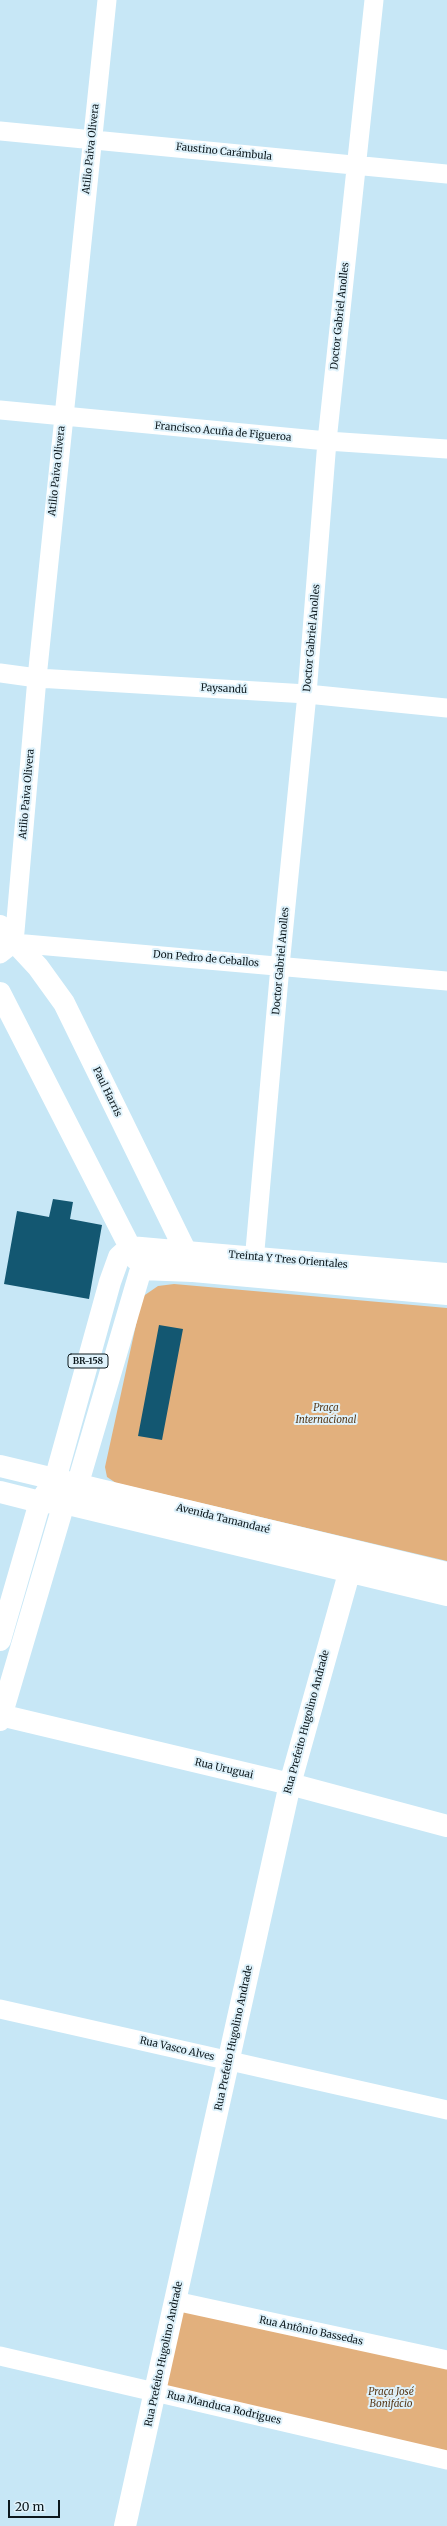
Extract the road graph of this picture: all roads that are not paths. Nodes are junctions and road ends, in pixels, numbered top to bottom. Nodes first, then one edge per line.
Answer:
1 (107, 0) edge
2 (374, 0) edge
3 (0, 130) edge
4 (92, 140) junction
5 (356, 165) junction
6 (447, 174) edge
7 (0, 410) edge
8 (63, 417) junction
9 (327, 441) junction
10 (447, 449) edge
11 (0, 673) edge
12 (36, 678) junction
13 (307, 694) junction
14 (447, 708) edge
15 (5, 941) edge
16 (280, 966) junction
17 (447, 981) edge
18 (0, 993) edge
19 (130, 1247) junction
20 (189, 1262) junction
21 (253, 1267) junction
22 (141, 1269) junction
23 (447, 1274) edge
24 (447, 1294) edge
25 (0, 1466) edge
26 (55, 1480) junction
27 (78, 1483) junction
28 (0, 1492) edge
29 (40, 1502) junction
30 (64, 1503) junction
31 (352, 1562) junction
32 (447, 1573) edge
33 (447, 1595) edge
34 (0, 1640) edge
35 (0, 1717) edge
36 (290, 1784) junction
37 (447, 1826) edge
38 (0, 2009) edge
39 (230, 2060) junction
40 (447, 2110) edge
41 (174, 2301) junction
42 (0, 2356) edge
43 (447, 2360) edge
44 (156, 2392) junction
45 (447, 2460) edge
46 (125, 2526) edge

1 - 4 street, Atilio Paiva Olivera
2 - 5 street, Doctor Gabriel Anolles
3 - 4 street, Faustino Carámbula
4 - 5 street, Faustino Carámbula
4 - 8 street, Atilio Paiva Olivera
5 - 6 street, Faustino Carámbula
5 - 9 street, Doctor Gabriel Anolles
7 - 8 street, Francisco Acuña de Figueroa
8 - 9 street, Francisco Acuña de Figueroa
8 - 12 street, Atilio Paiva Olivera
9 - 10 street, Francisco Acuña de Figueroa
9 - 13 street, Doctor Gabriel Anolles
11 - 12 street, Paysandú
12 - 13 street, Paysandú
12 - 15 street, Atilio Paiva Olivera
13 - 14 street, Paysandú
13 - 16 street, Doctor Gabriel Anolles
15 - 16 street, Don Pedro de Ceballos
15 - 20 main road, Paul Harris
16 - 17 street, Don Pedro de Ceballos
16 - 21 street, Doctor Gabriel Anolles
18 - 19 main road
19 - 20 main road, Treinta Y Tres Orientales
19 - 22 main road
19 - 26 main road, BR-158
20 - 21 main road, Treinta Y Tres Orientales
20 - 22 main road
21 - 23 main road, Treinta Y Tres Orientales
21 - 24 main road, Treinta Y Tres Orientales
22 - 27 main road, BR-158
25 - 26 main road, Avenida Tamandaré
26 - 27 main road, Avenida Tamandaré
26 - 29 main road, BR-158
27 - 30 main road, BR-158
27 - 31 main road, Avenida Tamandaré
28 - 29 main road, Avenida Tamandaré
29 - 30 main road, Avenida Tamandaré
29 - 34 main road, BR-158
30 - 31 main road, Avenida Tamandaré
30 - 35 main road, BR-158
31 - 32 main road, Avenida Tamandaré
31 - 33 main road, Avenida Tamandaré
31 - 36 main road, Rua Prefeito Hugolino Andrade
35 - 36 main road, Rua Uruguai
36 - 37 main road, Rua Uruguai
36 - 39 main road, Rua Prefeito Hugolino Andrade
38 - 39 street, Rua Vasco Alves
39 - 40 street, Rua Vasco Alves
39 - 41 main road, Rua Prefeito Hugolino Andrade
41 - 43 street, Rua Antônio Bassedas
41 - 44 main road, Rua Prefeito Hugolino Andrade
42 - 44 street, Rua Manduca Rodrigues
44 - 45 street, Rua Manduca Rodrigues
44 - 46 main road, Rua Prefeito Hugolino Andrade

